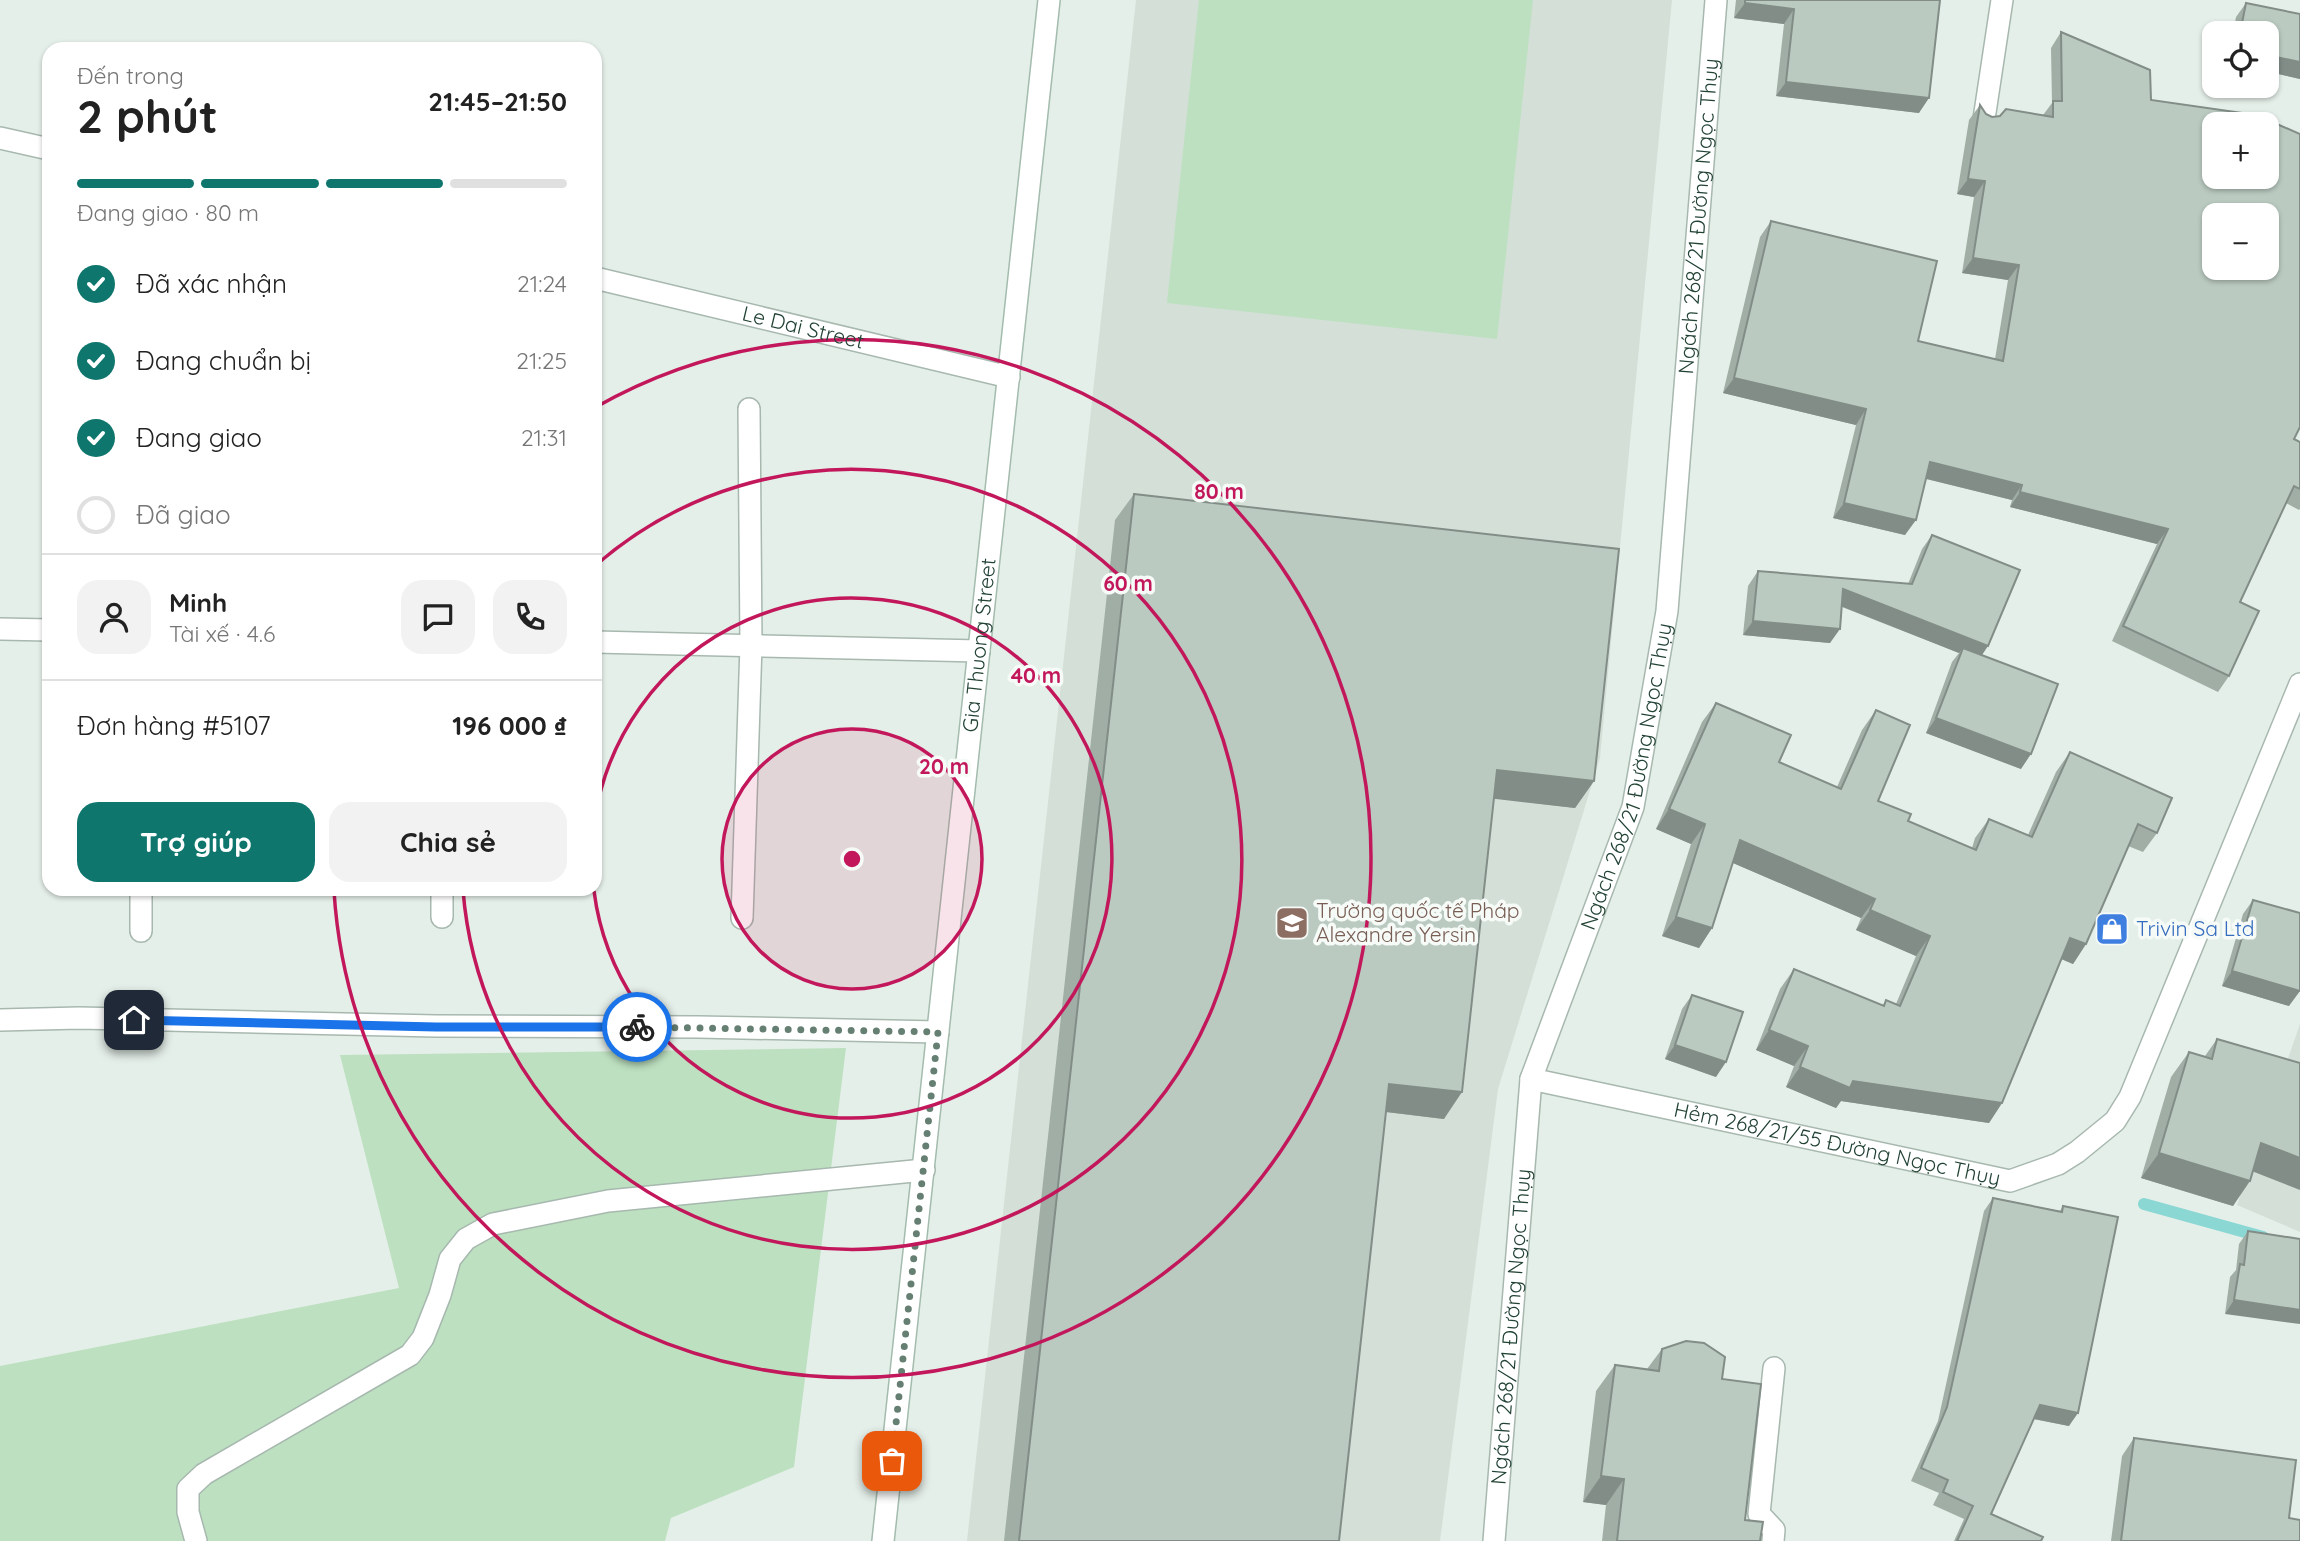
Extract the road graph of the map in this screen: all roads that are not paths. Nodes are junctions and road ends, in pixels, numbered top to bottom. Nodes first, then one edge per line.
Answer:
1 (1049, 0) edge
2 (1716, 0) edge
3 (2002, 0) edge
4 (1984, 119) edge
5 (0, 138) edge
6 (42, 147) edge
7 (602, 280) edge
8 (1009, 377) junction
9 (749, 409) dead end
10 (0, 629) edge
11 (42, 630) edge
12 (602, 642) edge
13 (751, 645) junction
14 (979, 651) junction
15 (2300, 684) edge
16 (2295, 710) edge
17 (141, 896) edge
18 (442, 896) edge
19 (442, 917) dead end
20 (742, 918) dead end
21 (141, 931) dead end
22 (0, 1020) edge
23 (938, 1032) junction
24 (1531, 1079) junction
25 (924, 1170) junction
26 (1774, 1368) dead end
27 (196, 1541) edge
28 (883, 1541) edge
29 (1494, 1541) edge
30 (1773, 1541) edge

1 - 8 street, Gia Thuong Street
2 - 24 street, Ngách 268/21 Đường Ngọc Thụy
3 - 4 street
5 - 6 street
7 - 8 street, Le Dai Street
8 - 14 street, Gia Thuong Street
9 - 13 street
10 - 11 street
12 - 13 street
13 - 14 street
13 - 20 street
14 - 23 street, Gia Thuong Street
15 - 16 street, Hẻm 268/21/55 Đường Ngọc Thụy
16 - 24 street, Hẻm 268/21/55 Đường Ngọc Thụy
17 - 21 street
18 - 19 street
22 - 23 street
23 - 25 street, Gia Thuong Street
24 - 29 street, Ngách 268/21 Đường Ngọc Thụy
25 - 27 street
25 - 28 street, Gia Thuong Street
26 - 30 street

